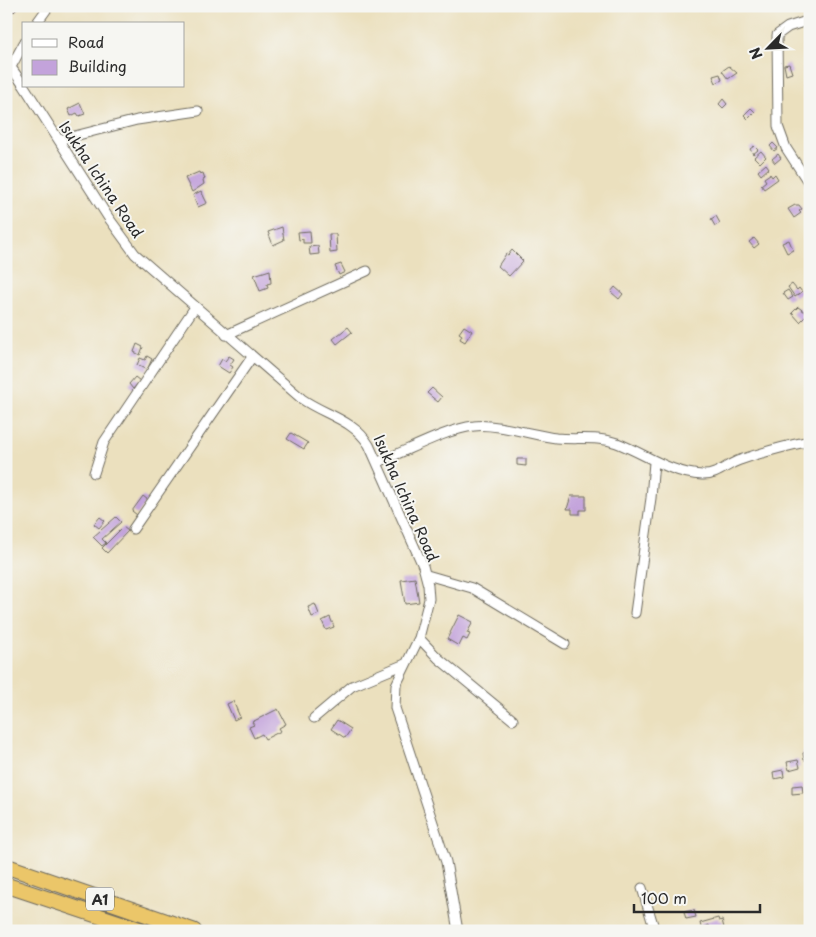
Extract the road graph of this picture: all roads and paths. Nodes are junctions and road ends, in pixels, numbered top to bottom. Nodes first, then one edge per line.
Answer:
1 (49, 6) edge
2 (810, 20) edge
3 (37, 22) edge
4 (22, 46) edge
5 (8, 63) edge
6 (6, 76) edge
7 (22, 83) edge
8 (25, 88) edge
9 (198, 111) dead end
10 (59, 140) junction
11 (810, 184) edge
12 (366, 270) dead end
13 (195, 307) junction
14 (226, 335) junction
15 (252, 357) junction
16 (810, 441) edge
17 (378, 462) junction
18 (654, 462) junction
19 (94, 473) dead end
20 (133, 529) dead end
21 (427, 575) junction
22 (635, 613) dead end
23 (419, 638) junction
24 (565, 644) dead end
25 (405, 664) junction
26 (314, 718) dead end
27 (513, 720) dead end
28 (6, 866) edge
29 (6, 885) edge
30 (642, 888) dead end
31 (144, 931) edge
32 (194, 931) edge
33 (458, 931) edge
34 (655, 931) edge

1 - 3 street
2 - 11 street
4 - 5 street
5 - 6 street
5 - 7 street, Isukha Ichina Road
8 - 10 street, Isukha Ichina Road
9 - 10 street
10 - 13 street, Isukha Ichina Road
12 - 14 street
13 - 14 street, Isukha Ichina Road
13 - 19 street
14 - 15 street, Isukha Ichina Road
15 - 17 street, Isukha Ichina Road
15 - 20 street
16 - 18 street
17 - 18 street
17 - 21 street, Isukha Ichina Road
18 - 22 street
21 - 23 street, Isukha Ichina Road
21 - 24 street
23 - 25 street, Isukha Ichina Road
23 - 27 street
25 - 26 street
25 - 33 street, Isukha Ichina Road
28 - 32 highway, A1
29 - 31 highway, A1
30 - 34 street

